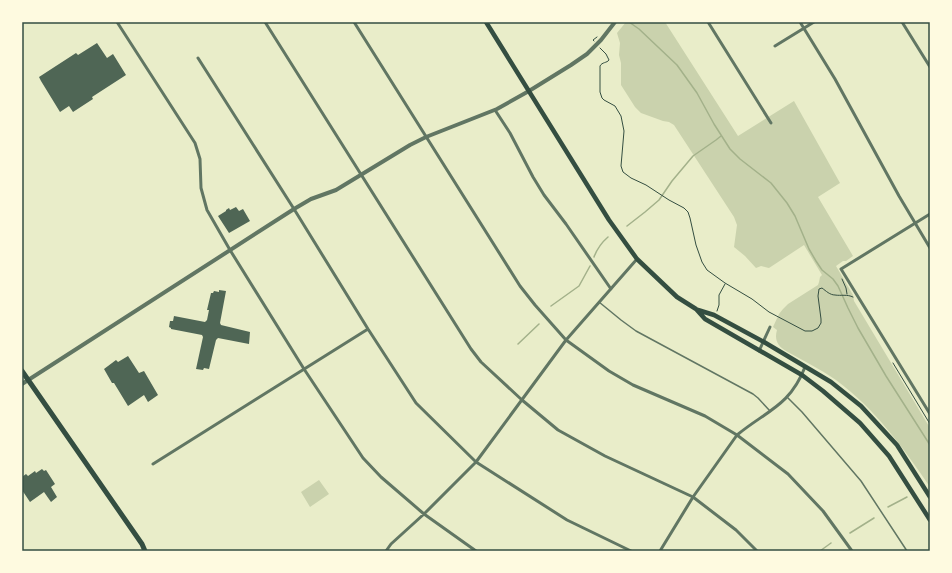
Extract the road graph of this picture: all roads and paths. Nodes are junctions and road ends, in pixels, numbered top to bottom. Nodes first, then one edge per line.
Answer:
1 (117, 22) edge
2 (264, 22) edge
3 (354, 22) edge
4 (486, 22) edge
5 (615, 22) edge
6 (708, 22) edge
7 (800, 22) edge
8 (814, 22) edge
9 (902, 22) edge
10 (804, 28) junction
11 (597, 45) junction
12 (775, 46) dead end
13 (198, 58) dead end
14 (930, 67) edge
15 (529, 91) junction
16 (495, 110) junction
17 (771, 123) dead end
18 (426, 137) junction
19 (361, 176) junction
20 (294, 209) junction
21 (930, 214) edge
22 (915, 223) junction
23 (930, 248) edge
24 (230, 250) junction
25 (637, 259) junction
26 (844, 274) junction
27 (725, 284) junction
28 (611, 289) junction
29 (847, 295) junction
30 (854, 298) dead end
31 (599, 302) junction
32 (696, 309) junction
33 (717, 311) dead end
34 (770, 327) dead end
35 (368, 329) junction
36 (566, 340) junction
37 (764, 342) junction
38 (759, 351) junction
39 (893, 363) dead end
40 (805, 367) junction
41 (304, 369) junction
42 (22, 371) edge
43 (802, 375) junction
44 (28, 380) junction
45 (22, 384) edge
46 (787, 397) junction
47 (522, 400) junction
48 (928, 407) edge
49 (770, 412) junction
50 (930, 414) edge
51 (930, 424) edge
52 (737, 435) junction
53 (476, 462) junction
54 (153, 464) dead end
55 (693, 497) junction
56 (930, 497) edge
57 (424, 514) junction
58 (930, 520) edge
59 (145, 551) edge
60 (386, 551) edge
61 (476, 551) edge
62 (630, 551) edge
63 (660, 551) edge
64 (756, 551) edge
65 (852, 551) edge
66 (907, 551) edge

1 - 24 street
2 - 19 street
3 - 18 street
4 - 15 main road
5 - 11 street
6 - 17 street
7 - 10 street
8 - 10 street
9 - 14 street
10 - 12 street
10 - 22 street
11 - 15 street
11 - 27 path
13 - 20 street
15 - 16 street
15 - 25 main road
16 - 18 street
16 - 28 street
18 - 19 street
18 - 36 street
19 - 20 street
19 - 47 street
20 - 24 street
20 - 35 street
21 - 22 street
22 - 23 street
22 - 26 street
24 - 41 street
24 - 44 street
25 - 28 street
25 - 32 main road
26 - 29 path
26 - 48 street
27 - 29 path
27 - 33 path
28 - 31 street
29 - 30 path
31 - 36 street
31 - 49 lane
32 - 37 main road
32 - 38 main road
34 - 37 street
35 - 41 street
35 - 53 street
36 - 47 street
36 - 52 street
37 - 38 street
37 - 40 main road
38 - 43 main road
39 - 51 path
40 - 43 street
40 - 56 main road
41 - 54 street
41 - 57 street
42 - 44 main road
43 - 46 street
43 - 58 main road
44 - 45 street
44 - 59 main road
46 - 49 street
46 - 66 lane
47 - 53 street
47 - 55 street
48 - 50 street
49 - 52 street
52 - 55 street
52 - 65 street
53 - 57 street
53 - 62 street
55 - 63 street
55 - 64 street
57 - 60 street
57 - 61 street

